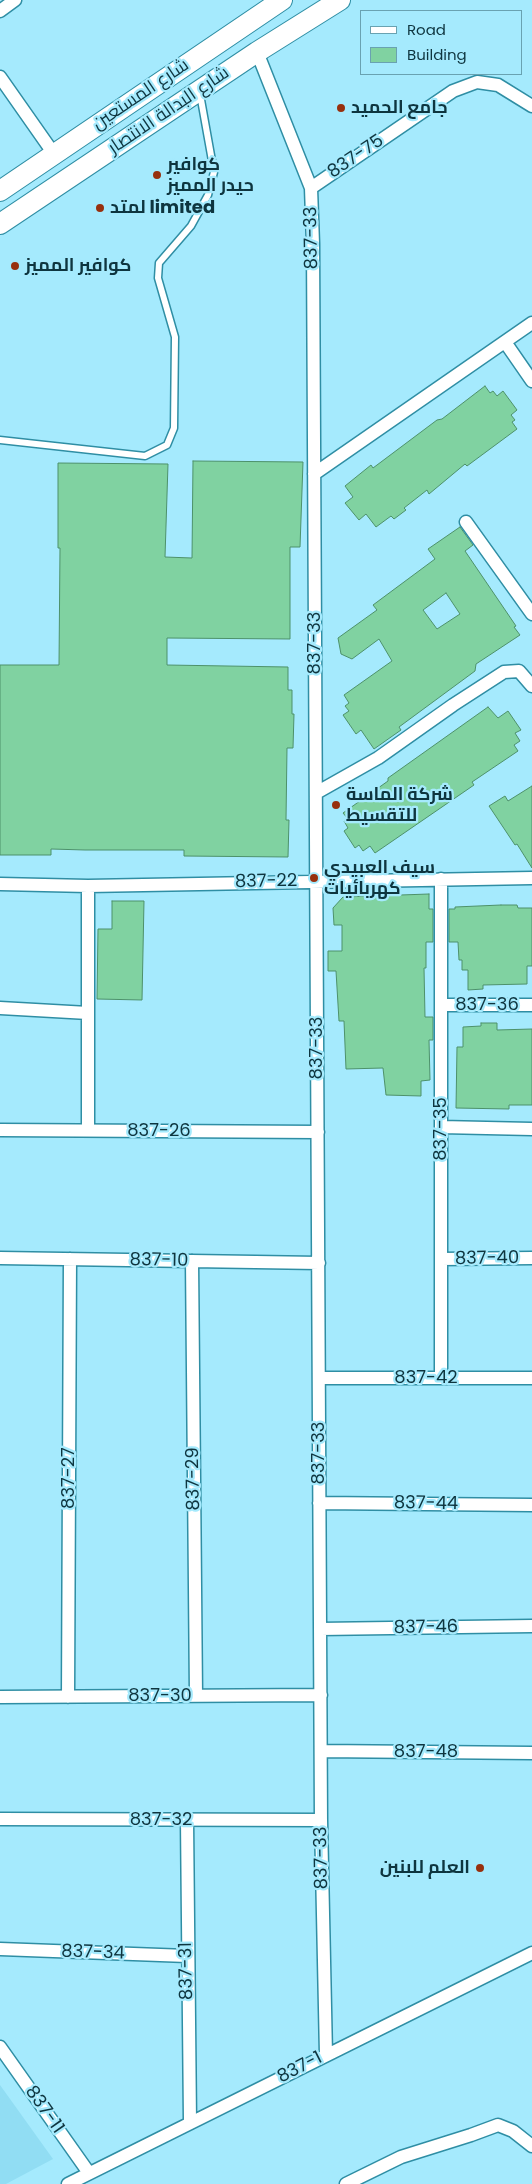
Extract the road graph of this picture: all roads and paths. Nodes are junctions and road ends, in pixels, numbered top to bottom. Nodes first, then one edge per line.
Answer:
1 (15, 0) edge
2 (282, 0) edge
3 (340, 0) edge
4 (0, 11) edge
5 (257, 52) junction
6 (0, 77) edge
7 (200, 91) junction
8 (532, 106) edge
9 (54, 154) junction
10 (311, 188) junction
11 (0, 191) edge
12 (0, 224) edge
13 (532, 323) edge
14 (505, 342) junction
15 (532, 381) edge
16 (0, 440) edge
17 (314, 474) junction
18 (466, 522) dead end
19 (532, 614) edge
20 (528, 673) edge
21 (532, 686) edge
22 (316, 794) junction
23 (532, 878) edge
24 (441, 879) junction
25 (316, 881) junction
26 (0, 884) edge
27 (88, 886) junction
28 (441, 1005) junction
29 (532, 1005) edge
30 (0, 1008) edge
31 (88, 1012) junction
32 (441, 1127) junction
33 (532, 1129) edge
34 (0, 1130) edge
35 (88, 1130) junction
36 (318, 1132) junction
37 (0, 1258) edge
38 (532, 1258) edge
39 (70, 1259) junction
40 (441, 1259) junction
41 (192, 1261) junction
42 (319, 1263) junction
43 (319, 1378) junction
44 (441, 1378) junction
45 (532, 1378) edge
46 (320, 1503) junction
47 (532, 1505) edge
48 (532, 1626) edge
49 (320, 1629) junction
50 (321, 1695) junction
51 (196, 1696) junction
52 (0, 1697) edge
53 (68, 1697) junction
54 (321, 1751) junction
55 (532, 1753) edge
56 (0, 1820) edge
57 (187, 1820) junction
58 (321, 1820) junction
59 (0, 1949) edge
60 (532, 1953) edge
61 (187, 1956) junction
62 (0, 2047) edge
63 (326, 2055) junction
64 (190, 2122) junction
65 (532, 2146) edge
66 (89, 2173) junction
67 (68, 2184) edge
68 (346, 2184) edge

1 - 4 street
2 - 9 main road, شارع المستعين
3 - 5 main road, شارع البدالة الانتصار
5 - 7 main road, شارع البدالة الانتصار
5 - 10 street, 837-33
6 - 9 street
7 - 12 main road, شارع البدالة الانتصار
7 - 16 lane
8 - 10 street, 837-75
9 - 11 main road, شارع المستعين
10 - 17 street, 837-33
13 - 14 street
14 - 15 street
14 - 17 street
17 - 22 street, 837-33
18 - 19 street
20 - 21 street
20 - 22 street
22 - 25 street, 837-33
23 - 24 street, 837-22
24 - 25 street, 837-22
24 - 28 street, 837-35
25 - 27 street, 837-22
25 - 36 street, 837-33
26 - 27 street, 837-22
27 - 31 street
28 - 29 street, 837-36
28 - 32 street, 837-35
30 - 31 street
31 - 35 street
32 - 33 street
32 - 40 street, 837-35
34 - 35 street, 837-26
35 - 36 street, 837-26
36 - 42 street, 837-33
37 - 39 street, 837-10
38 - 40 street, 837-40
39 - 41 street, 837-10
39 - 53 street, 837-27
40 - 44 street, 837-35
41 - 42 street, 837-10
41 - 51 street, 837-29
42 - 43 street, 837-33
43 - 44 street, 837-42
43 - 46 street, 837-33
44 - 45 street, 837-42
46 - 47 street, 837-44
46 - 49 street, 837-33
48 - 49 street, 837-46
49 - 50 street, 837-33
50 - 51 street, 837-30
50 - 54 street, 837-33
51 - 53 street, 837-30
52 - 53 street, 837-30
54 - 55 street, 837-48
54 - 58 street, 837-33
56 - 57 street, 837-32
57 - 58 street, 837-32
57 - 61 street, 837-31
58 - 63 street, 837-33
59 - 61 street, 837-34
60 - 63 street, 837-1
61 - 64 street, 837-31
62 - 66 street, 837-11
63 - 64 street, 837-1
64 - 66 street, 837-1
65 - 68 street
66 - 67 street, 837-1

